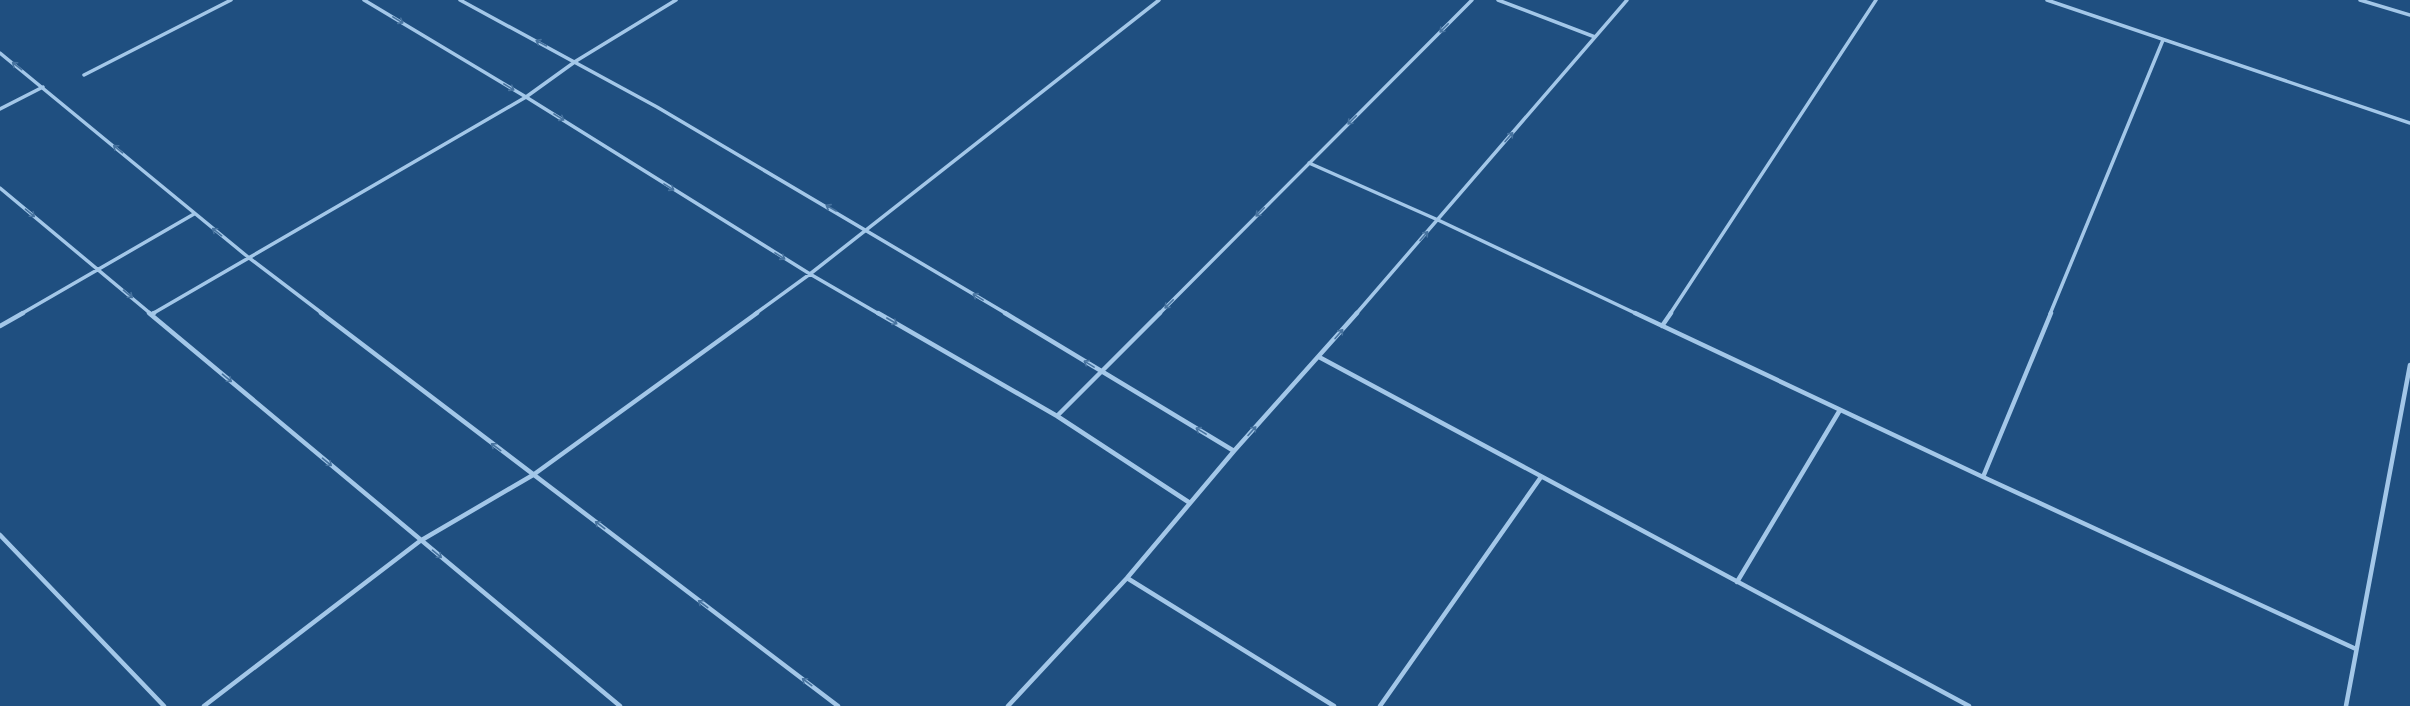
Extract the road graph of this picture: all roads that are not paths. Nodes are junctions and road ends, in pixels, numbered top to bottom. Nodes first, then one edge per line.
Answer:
1 (231, 0) edge
2 (364, 0) edge
3 (460, 0) edge
4 (676, 0) edge
5 (1159, 0) edge
6 (1472, 0) edge
7 (1498, 0) edge
8 (1627, 0) edge
9 (1876, 0) edge
10 (2047, 0) edge
11 (2360, 0) edge
12 (2055, 1) edge
13 (2410, 15) edge
14 (1595, 37) junction
15 (2163, 40) junction
16 (0, 52) edge
17 (576, 60) junction
18 (84, 75) dead end
19 (44, 87) junction
20 (526, 97) junction
21 (0, 109) edge
22 (2410, 123) edge
23 (1309, 163) junction
24 (0, 188) edge
25 (194, 214) junction
26 (1438, 220) junction
27 (868, 229) junction
28 (248, 257) junction
29 (98, 269) junction
30 (810, 274) junction
31 (152, 314) junction
32 (0, 326) edge
33 (1662, 326) junction
34 (1319, 357) junction
35 (2410, 365) edge
36 (1101, 371) junction
37 (1840, 410) junction
38 (1057, 416) junction
39 (1234, 451) junction
40 (533, 475) junction
41 (1541, 477) junction
42 (1983, 477) junction
43 (1190, 502) junction
44 (0, 535) edge
45 (420, 541) junction
46 (1128, 578) junction
47 (1737, 582) junction
48 (2356, 649) junction
49 (164, 706) edge
50 (204, 706) edge
51 (620, 706) edge
52 (838, 706) edge
53 (1008, 706) edge
54 (1334, 706) edge
55 (1380, 706) edge
56 (1969, 706) edge
57 (2346, 706) edge

1 - 18 street
2 -> 20 street
17 -> 3 street
4 - 17 street
5 - 27 street
6 -> 23 street
7 - 14 street
8 - 14 street
9 - 33 street
10 - 12 street
11 - 13 street
12 - 15 street
26 -> 14 street
15 - 22 street
15 - 42 street
19 -> 16 street
17 - 20 street
27 -> 17 street
19 - 21 street
25 -> 19 street
20 - 28 street
20 -> 30 street
23 - 26 street
23 -> 36 street
24 -> 29 street
28 -> 25 street
25 - 29 street
26 - 33 street
34 -> 26 street
27 - 30 street
36 -> 27 street
28 - 31 street
40 -> 28 street
29 -> 31 street
29 - 32 street
30 -> 38 street
30 - 40 street
31 -> 45 street
33 - 37 street
39 -> 34 street
34 - 41 street
35 - 48 street
36 - 38 street
39 -> 36 street
37 - 42 street
37 - 47 street
38 - 43 street
39 - 43 street
40 - 45 street
52 -> 40 street
41 - 47 street
41 - 55 street
42 - 48 street
43 - 46 street
44 - 49 street
45 - 50 street
45 -> 51 street
46 - 53 street
46 - 54 street
47 - 56 street
48 - 57 street

